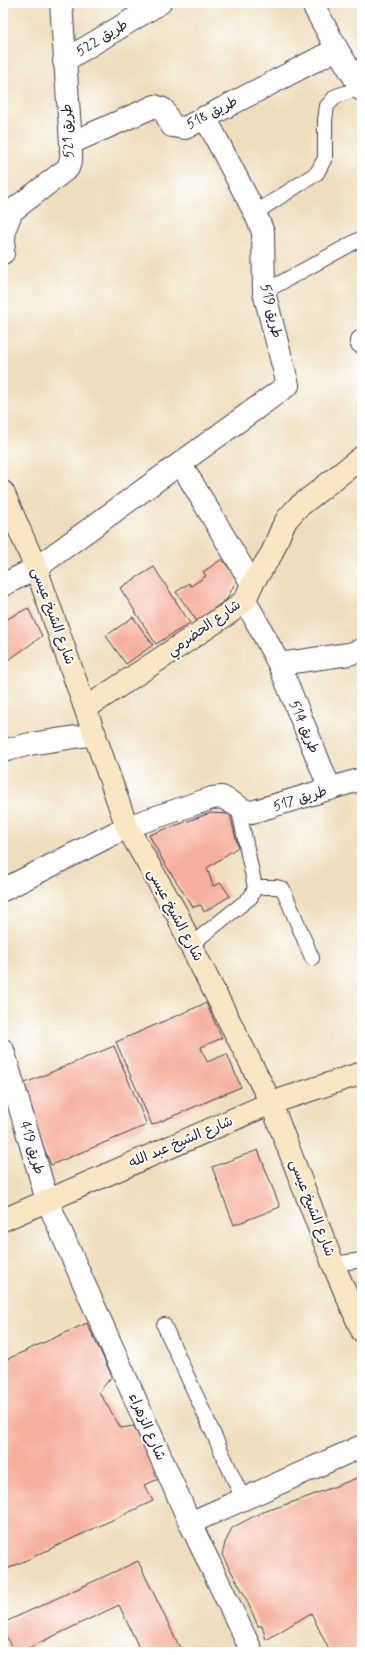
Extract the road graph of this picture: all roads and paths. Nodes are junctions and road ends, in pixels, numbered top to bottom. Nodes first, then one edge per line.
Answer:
1 (61, 3) edge
2 (160, 3) edge
3 (312, 3) edge
4 (337, 49) junction
5 (64, 61) junction
6 (362, 89) edge
7 (205, 117) junction
8 (70, 143) junction
9 (255, 213) junction
10 (362, 238) edge
11 (3, 253) edge
12 (264, 292) junction
13 (362, 457) edge
14 (181, 464) junction
15 (3, 492) edge
16 (36, 568) junction
17 (3, 585) edge
18 (248, 592) junction
19 (362, 650) edge
20 (279, 664) junction
21 (86, 708) junction
22 (95, 734) junction
23 (3, 751) edge
24 (362, 779) edge
25 (330, 789) junction
26 (238, 806) junction
27 (126, 827) junction
28 (255, 887) junction
29 (3, 890) edge
30 (190, 942) junction
31 (312, 958) dead end
32 (3, 1050) edge
33 (362, 1073) edge
34 (271, 1103) junction
35 (47, 1200) junction
36 (3, 1220) edge
37 (362, 1260) edge
38 (333, 1264) junction
39 (164, 1325) dead end
40 (362, 1331) edge
41 (362, 1446) edge
42 (243, 1499) junction
43 (190, 1523) junction
44 (252, 1652) edge

1 - 5 street, طريق 521
2 - 5 street, طريق 522
3 - 4 street
4 - 6 street
4 - 7 street, طريق 518
5 - 8 street, طريق 521
6 - 9 lane
7 - 8 street, طريق 518
7 - 9 street, طريق 519
8 - 11 street, طريق 521
9 - 12 street, طريق 519
10 - 12 lane
12 - 14 street, طريق 519
13 - 18 street, شارع الحضرمي
14 - 16 street, طريق 519
14 - 18 street
15 - 16 street, شارع الشيخ عيسى
16 - 17 street, طريق 519
16 - 21 street, شارع الشيخ عيسى
18 - 20 street, طريق 514
18 - 21 street, شارع الحضرمي
19 - 20 street
20 - 25 street, طريق 514
21 - 22 street, شارع الشيخ عيسى
22 - 23 street
22 - 27 street, شارع الشيخ عيسى
24 - 25 street, طريق 517
25 - 26 street, طريق 517
26 - 27 street, طريق 517
26 - 28 lane
27 - 29 street
27 - 30 street, شارع الشيخ عيسى
28 - 30 lane
28 - 31 lane
30 - 34 street, شارع الشيخ عيسى
32 - 35 street, طريق 419
33 - 34 street, شارع الشيخ عبد الله
34 - 35 street, شارع الشيخ عبد الله
34 - 38 street, شارع الشيخ عيسى
35 - 36 street, شارع الشيخ عبد الله
35 - 43 street, شارع الزهراء
37 - 38 lane
38 - 40 street, شارع الشيخ عيسى
39 - 42 lane
41 - 42 street
42 - 43 street
43 - 44 street, شارع الزهراء

